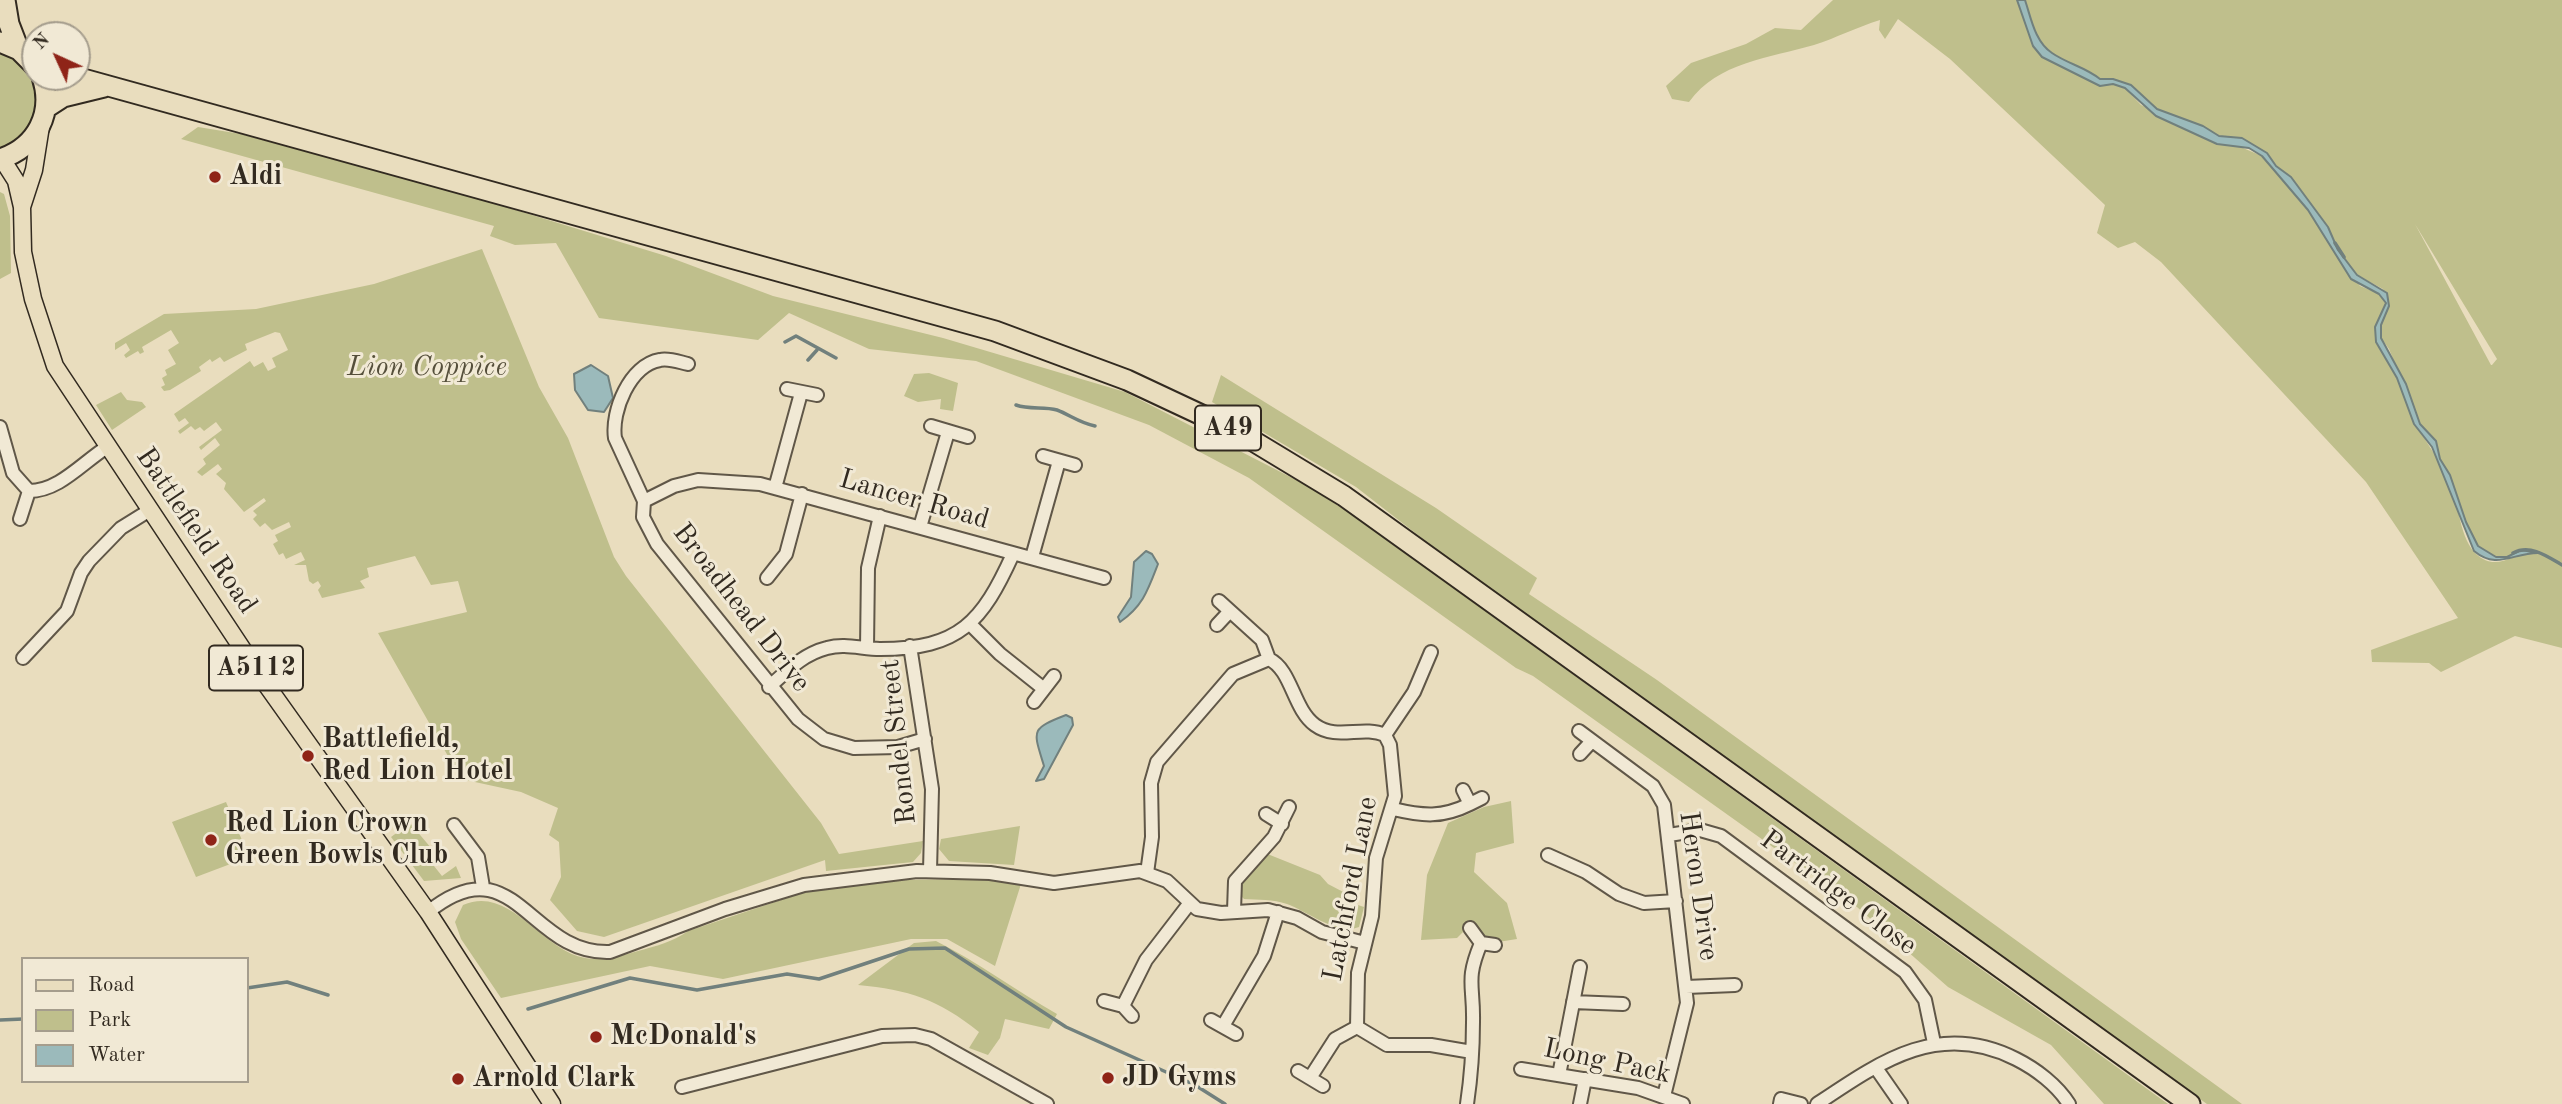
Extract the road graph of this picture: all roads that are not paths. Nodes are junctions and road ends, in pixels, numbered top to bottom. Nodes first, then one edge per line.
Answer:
1 (5, 0) edge
2 (0, 42) edge
3 (21, 44) edge
4 (21, 54) edge
5 (91, 83) edge
6 (104, 87) junction
7 (42, 91) edge
8 (44, 117) junction
9 (1, 159) edge
10 (22, 207) junction
11 (688, 364) dead end
12 (787, 389) dead end
13 (801, 393) junction
14 (817, 396) dead end
15 (931, 426) dead end
16 (0, 427) edge
17 (948, 432) junction
18 (968, 437) dead end
19 (107, 447) junction
20 (1042, 456) dead end
21 (1059, 461) junction
22 (1074, 466) dead end
23 (775, 488) junction
24 (29, 491) junction
25 (802, 494) junction
26 (644, 502) junction
27 (150, 510) junction
28 (880, 516) junction
29 (20, 519) dead end
30 (919, 527) junction
31 (1013, 554) junction
32 (1032, 557) junction
33 (767, 578) dead end
34 (1104, 578) dead end
35 (1219, 601) dead end
36 (1230, 611) junction
37 (971, 625) junction
38 (1217, 625) dead end
39 (910, 646) junction
40 (867, 648) junction
41 (1431, 652) dead end
42 (23, 658) dead end
43 (1269, 659) junction
44 (1054, 676) dead end
45 (769, 687) junction
46 (1044, 689) junction
47 (1034, 702) dead end
48 (1579, 731) dead end
49 (1385, 735) junction
50 (925, 739) junction
51 (1592, 740) junction
52 (1580, 754) dead end
53 (1463, 790) dead end
54 (1289, 807) dead end
55 (1393, 809) junction
56 (1266, 814) dead end
57 (452, 821) dead end
58 (1282, 824) junction
59 (1669, 835) junction
60 (1548, 855) dead end
61 (930, 871) junction
62 (1147, 873) junction
63 (483, 887) junction
64 (1676, 901) junction
65 (1189, 904) junction
66 (1234, 911) junction
67 (428, 912) junction
68 (1278, 912) junction
69 (1470, 928) dead end
70 (1365, 943) junction
71 (1481, 943) junction
72 (1495, 945) dead end
73 (1580, 967) dead end
74 (1735, 985) dead end
75 (1686, 987) junction
76 (1104, 1001) dead end
77 (1573, 1002) junction
78 (1623, 1004) dead end
79 (1357, 1027) junction
80 (1236, 1034) dead end
81 (1934, 1043) junction
82 (1472, 1052) junction
83 (1876, 1068) junction
84 (1521, 1069) dead end
85 (1298, 1071) dead end
86 (1559, 1075) junction
87 (1310, 1078) junction
88 (1585, 1079) junction
89 (1323, 1086) dead end
90 (682, 1087) dead end
91 (1664, 1096) junction
92 (1781, 1096) edge
93 (552, 1104) edge
94 (1048, 1104) edge
95 (1467, 1104) edge
96 (1580, 1104) edge
97 (1683, 1104) edge
98 (1801, 1104) edge
99 (1817, 1104) edge
100 (1901, 1104) edge
101 (2069, 1104) edge
102 (2190, 1104) edge

1 - 3 highway
2 - 4 highway
5 - 6 highway, A49
6 - 8 highway, A49
6 - 102 highway, A49
7 - 8 highway
8 - 9 highway
8 - 10 main road, Battlefield Road / A5112
9 - 10 main road, Battlefield Road / A5112
10 - 19 main road, Battlefield Road / A5112
11 - 26 street, Broadhead Drive
12 - 13 street
13 - 14 street
13 - 23 street
15 - 17 street
16 - 24 street
17 - 18 street
17 - 30 street
19 - 24 street
19 - 27 main road, Battlefield Road / A5112
20 - 21 street
21 - 22 street
21 - 32 street
23 - 25 street, Lancer Road
23 - 26 street, Lancer Road
24 - 29 street
25 - 28 street, Lancer Road
25 - 33 street, Lancer Road
26 - 45 street, Broadhead Drive
27 - 42 street
27 - 67 main road, Battlefield Road / A5112
28 - 30 street, Lancer Road
28 - 40 street
30 - 31 street, Lancer Road
31 - 32 street
31 - 37 street, Rondel Street
32 - 34 street
35 - 36 street
36 - 38 street
36 - 43 street
37 - 39 street, Rondel Street
37 - 46 street
39 - 40 street
39 - 50 street, Rondel Street
40 - 45 street
41 - 49 street
43 - 49 street
43 - 62 street
44 - 46 street
45 - 50 street, Broadhead Drive
46 - 47 street
48 - 51 street, Heron Drive
49 - 55 street, Latchford Lane
50 - 61 street, Rondel Street
51 - 52 street
51 - 59 street, Heron Drive
53 - 55 street
54 - 58 street
55 - 70 street, Latchford Lane
56 - 58 street
57 - 63 street
58 - 66 street
59 - 64 street, Heron Drive
59 - 81 street, Partridge Close
60 - 64 street
61 - 62 street
61 - 63 street
62 - 65 street
63 - 67 street
64 - 75 street, Heron Drive
65 - 66 street
65 - 76 street
66 - 68 street
67 - 93 main road, Battlefield Road / A5112
68 - 70 street
68 - 80 street
69 - 71 street
70 - 79 street, Latchford Lane
71 - 72 street
71 - 82 street
73 - 77 street
74 - 75 street, Heron Drive
75 - 91 street, Heron Drive
77 - 78 street
77 - 86 street
79 - 82 street
79 - 87 street
81 - 83 street
81 - 101 street
82 - 95 street
83 - 99 street
83 - 100 street
84 - 86 street, Long Pack
85 - 87 street
86 - 88 street, Long Pack
87 - 89 street
88 - 91 street, Long Pack
88 - 96 street
90 - 94 street
91 - 97 street, Long Pack
92 - 98 street

